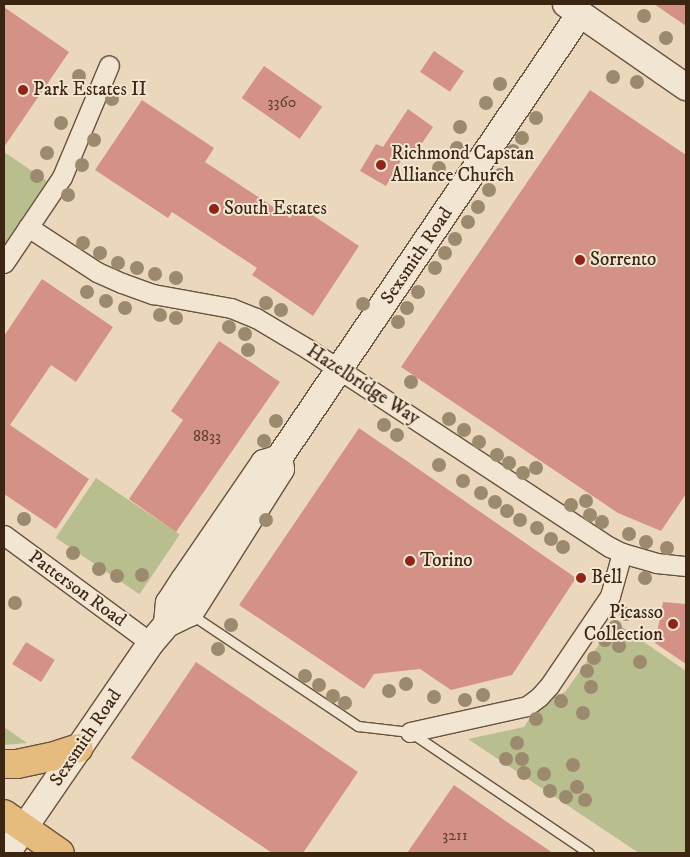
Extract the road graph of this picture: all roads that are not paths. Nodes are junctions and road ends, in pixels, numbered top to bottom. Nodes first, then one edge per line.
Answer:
1 (578, 7) edge
2 (109, 65) dead end
3 (686, 87) edge
4 (28, 226) junction
5 (4, 263) edge
6 (340, 370) junction
7 (280, 458) junction
8 (4, 535) edge
9 (622, 553) junction
10 (686, 566) edge
11 (184, 580) junction
12 (190, 614) junction
13 (159, 634) junction
14 (410, 732) junction
15 (79, 748) junction
16 (4, 764) edge
17 (14, 821) edge
18 (7, 853) edge
19 (60, 853) edge
20 (589, 853) edge

1 - 3 street
1 - 6 street, Sexsmith Road
2 - 4 street
4 - 5 street
4 - 6 street, Hazelbridge Way
6 - 7 street, Sexsmith Road
6 - 9 street, Hazelbridge Way
7 - 11 street, Sexsmith Road
7 - 12 street, Sexsmith Road
8 - 13 street, Patterson Road
9 - 10 street, Hazelbridge Way
9 - 14 street
11 - 12 lane
11 - 13 street, Sexsmith Road
12 - 13 street
12 - 14 lane
13 - 15 street, Sexsmith Road
14 - 20 lane
15 - 16 main road
15 - 17 street, Sexsmith Road
17 - 18 street, Sexsmith Road
17 - 19 main road

